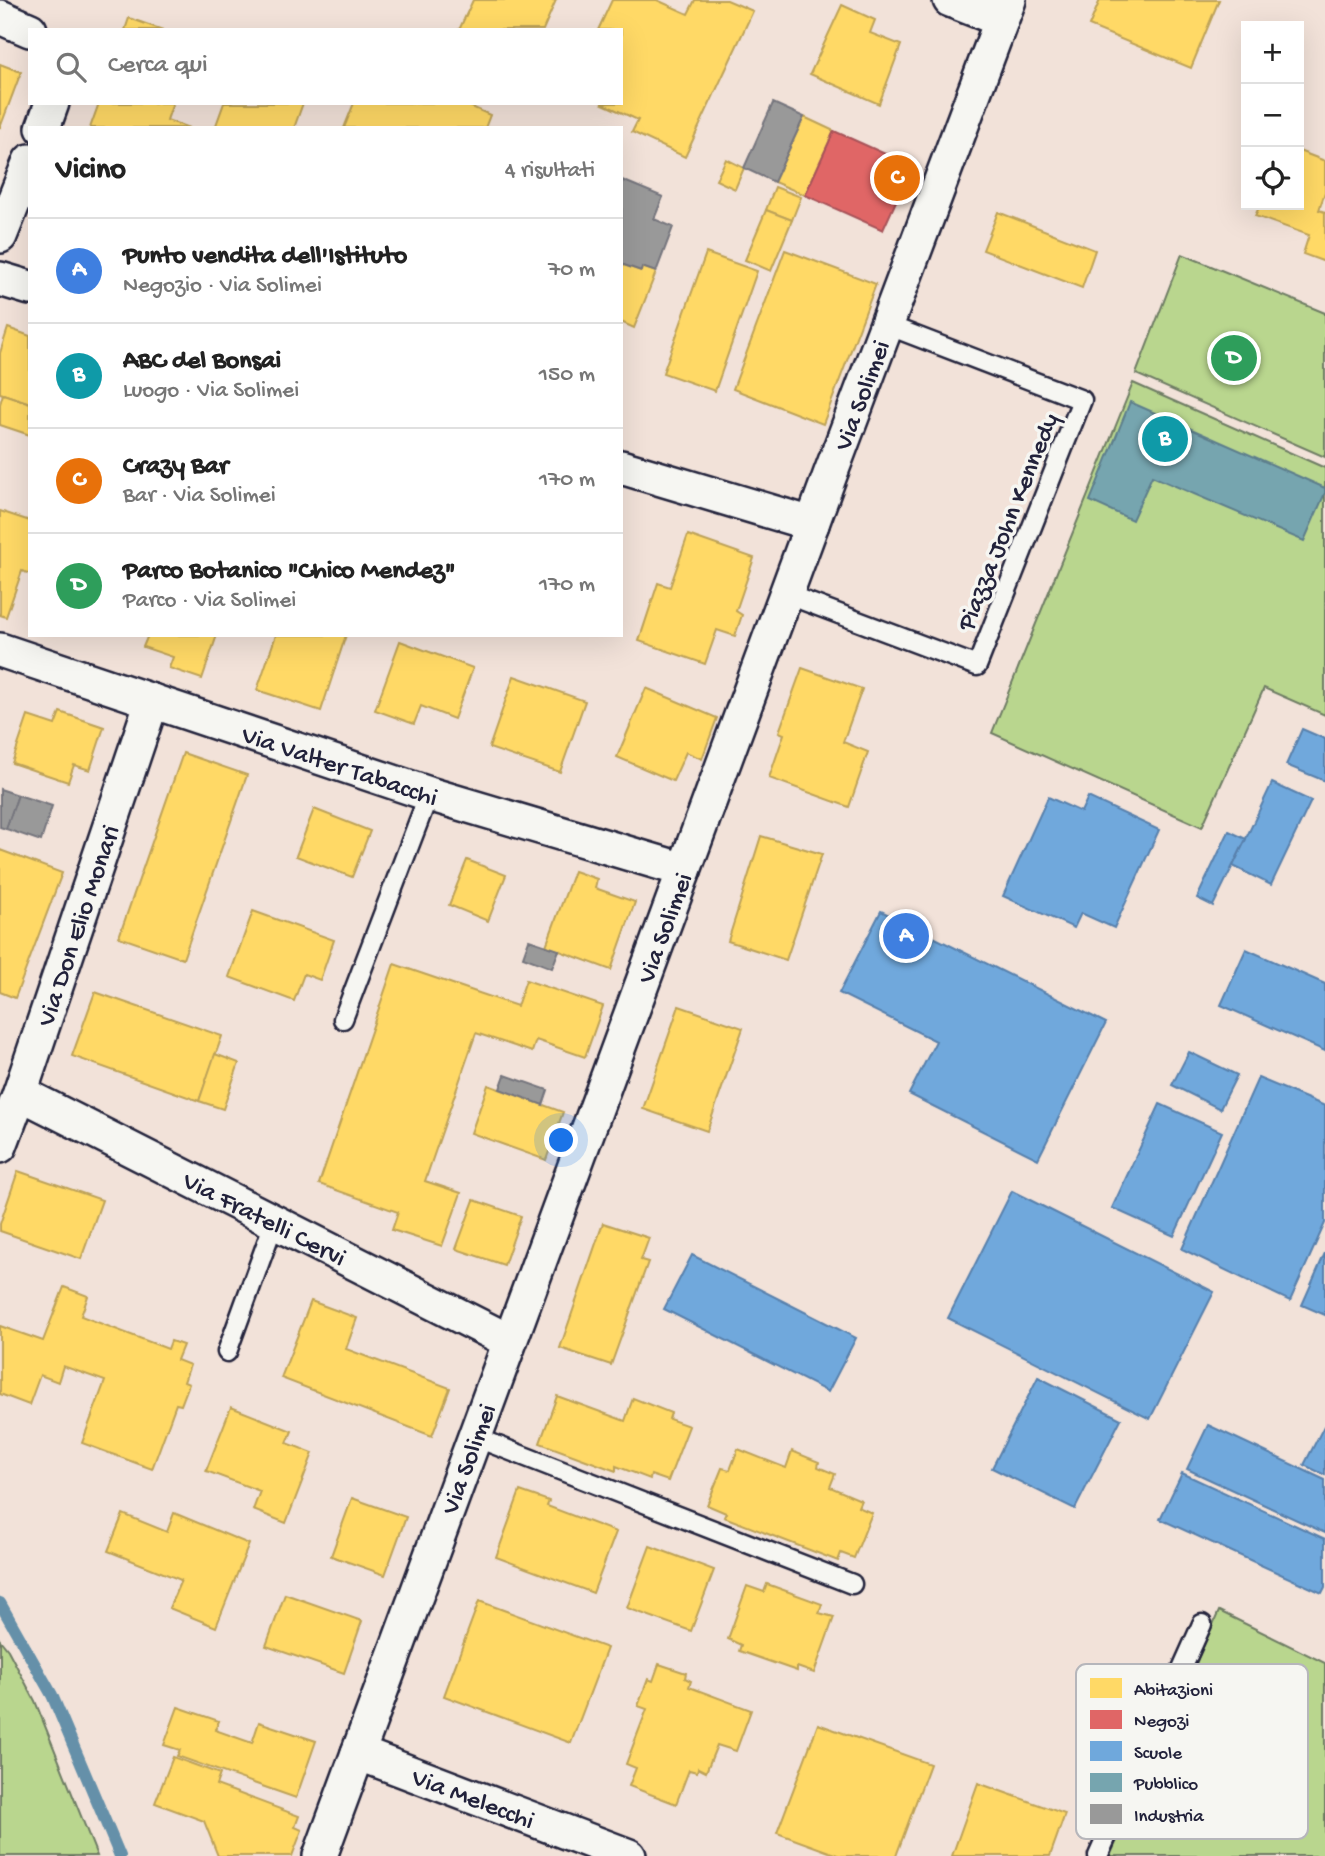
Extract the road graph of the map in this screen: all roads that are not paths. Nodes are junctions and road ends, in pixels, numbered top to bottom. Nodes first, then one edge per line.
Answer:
1 (950, 0) edge
2 (1005, 10) edge
3 (0, 17) edge
4 (28, 29) edge
5 (51, 105) edge
6 (44, 126) edge
7 (28, 165) edge
8 (0, 236) edge
9 (0, 279) edge
10 (28, 287) edge
11 (887, 325) junction
12 (623, 468) edge
13 (812, 524) junction
14 (786, 594) junction
15 (0, 650) edge
16 (152, 701) junction
17 (429, 794) junction
18 (684, 870) junction
19 (343, 1019) dead end
20 (20, 1093) junction
21 (0, 1146) edge
22 (274, 1223) junction
23 (509, 1342) junction
24 (227, 1352) dead end
25 (475, 1437) junction
26 (852, 1584) dead end
27 (1202, 1624) dead end
28 (1184, 1664) edge
29 (358, 1753) junction
30 (1106, 1839) edge
31 (320, 1856) edge
32 (629, 1856) edge
33 (1098, 1856) edge

1 - 2 street
2 - 11 street, Via Solimei
3 - 4 street
5 - 6 street
7 - 8 street
9 - 10 street
11 - 13 street, Via Solimei
11 - 14 lane, Piazza John Kennedy
12 - 13 street
13 - 14 street, Via Solimei
14 - 18 street, Via Solimei
15 - 16 street, Via Valter Tabacchi
16 - 17 street, Via Valter Tabacchi
16 - 20 street, Via Don Elio Monari
17 - 18 street, Via Valter Tabacchi
17 - 19 lane
18 - 23 street, Via Solimei
20 - 21 street, Via Don Elio Monari
20 - 22 street, Via Fratelli Cervi
22 - 23 street, Via Fratelli Cervi
22 - 24 lane
23 - 25 street, Via Solimei
25 - 26 lane
25 - 29 street, Via Solimei
27 - 28 lane
29 - 31 street, Via Solimei
29 - 32 street, Via Melecchi
30 - 33 lane

